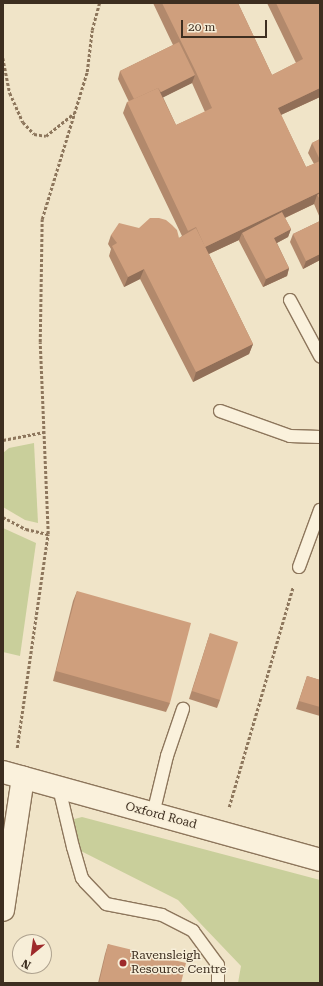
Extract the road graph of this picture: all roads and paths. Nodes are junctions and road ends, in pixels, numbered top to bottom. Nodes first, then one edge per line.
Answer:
1 (99, 3) edge
2 (3, 58) edge
3 (74, 113) junction
4 (290, 300) dead end
5 (320, 356) edge
6 (220, 411) dead end
7 (44, 432) junction
8 (320, 437) edge
9 (3, 440) edge
10 (320, 510) edge
11 (3, 517) edge
12 (48, 534) junction
13 (299, 567) joint
14 (183, 709) dead end
15 (12, 774) edge
16 (59, 788) junction
17 (153, 814) junction
18 (222, 833) junction
19 (320, 860) edge
20 (3, 910) edge
21 (218, 983) edge

1 - 3 path
2 - 3 path
3 - 7 path
4 - 5 lane
6 - 8 lane
7 - 9 path
7 - 12 path
10 - 13 lane
11 - 12 path
12 - 15 path
13 - 18 path
14 - 17 lane
15 - 16 street, Oxford Road
15 - 20 street
16 - 17 street, Oxford Road
16 - 21 lane
17 - 18 street, Oxford Road
18 - 19 street, Oxford Road

